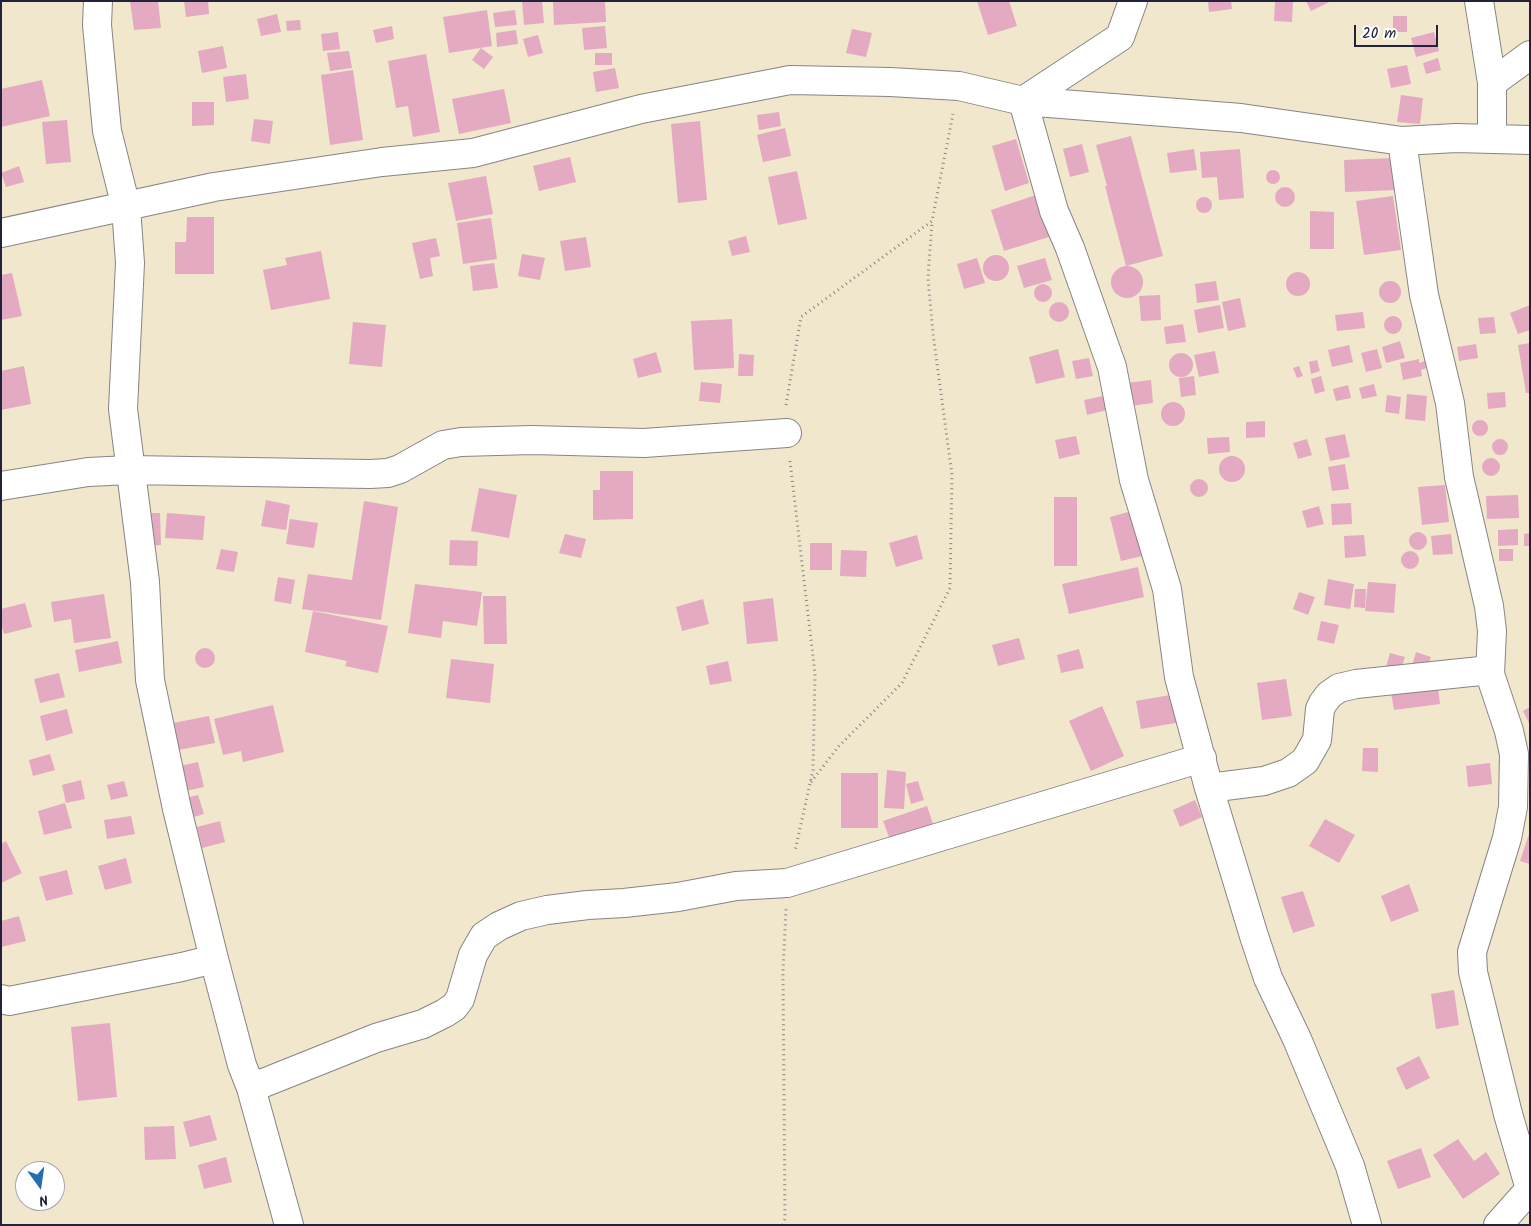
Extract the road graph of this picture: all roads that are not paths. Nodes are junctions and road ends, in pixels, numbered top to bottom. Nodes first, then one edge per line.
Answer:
1 (98, 1) edge
2 (1133, 1) edge
3 (1479, 1) edge
4 (1530, 56) edge
5 (1492, 83) junction
6 (1023, 101) junction
7 (1492, 138) junction
8 (1530, 140) edge
9 (1402, 141) junction
10 (126, 207) junction
11 (1, 233) edge
12 (787, 433) road end
13 (130, 470) junction
14 (1, 486) edge
15 (1490, 670) junction
16 (1202, 758) junction
17 (1210, 788) junction
18 (214, 959) junction
19 (1, 998) edge
20 (251, 1088) junction
21 (1530, 1189) edge
22 (289, 1225) edge
23 (1366, 1225) edge
24 (1498, 1225) edge

1 - 10 street
2 - 6 street
3 - 5 street
4 - 5 street
5 - 7 street
6 - 9 street
6 - 10 street
6 - 16 street
7 - 8 street
7 - 9 street
9 - 15 street
10 - 11 street
10 - 13 street
12 - 13 street
13 - 14 street
13 - 18 street
15 - 17 street
15 - 21 street
16 - 17 street
16 - 20 street
17 - 23 street
18 - 19 street
18 - 20 street
20 - 22 street
21 - 24 street

